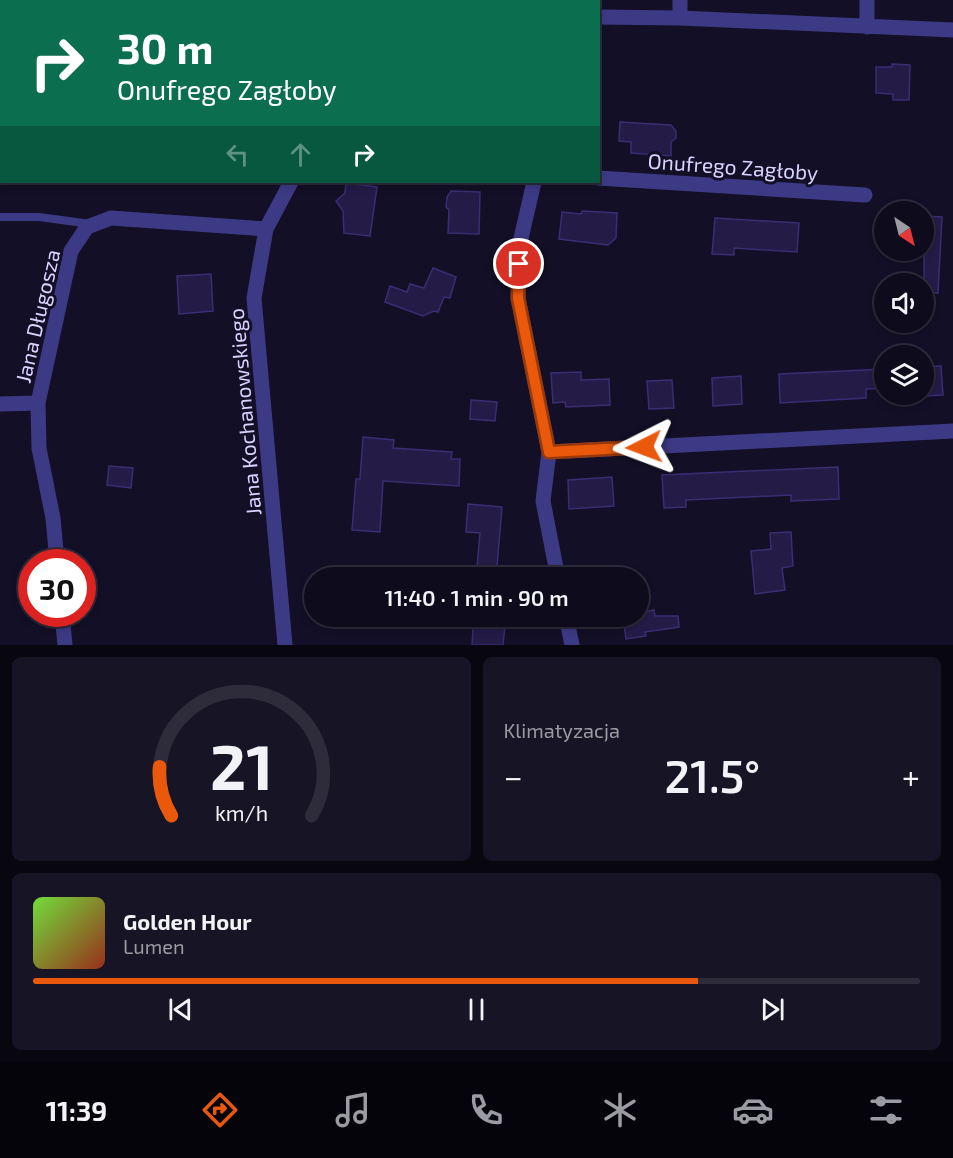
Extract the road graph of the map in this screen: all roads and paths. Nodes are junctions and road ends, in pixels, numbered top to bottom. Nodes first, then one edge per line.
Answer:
1 (680, 0) edge
2 (867, 0) edge
3 (600, 17) edge
4 (680, 18) junction
5 (867, 27) junction
6 (953, 30) edge
7 (600, 178) edge
8 (290, 183) edge
9 (534, 183) edge
10 (865, 195) dead end
11 (0, 218) edge
12 (94, 224) junction
13 (266, 229) junction
14 (0, 404) edge
15 (38, 404) junction
16 (953, 431) edge
17 (549, 452) junction
18 (56, 549) edge
19 (556, 567) edge
20 (63, 627) edge
21 (568, 627) edge
22 (65, 645) edge
23 (285, 645) edge
24 (572, 645) edge

1 - 4 street
2 - 5 street
3 - 4 street
4 - 5 street
5 - 6 street
7 - 10 street, Onufrego Zagłoby
8 - 13 street, Jana Kochanowskiego
9 - 17 street
11 - 12 lane
12 - 13 street
12 - 15 street, Jana Długosza
13 - 23 street, Jana Kochanowskiego
14 - 15 street
15 - 18 street, Jana Długosza
16 - 17 street
17 - 19 street
20 - 22 street
21 - 24 street

